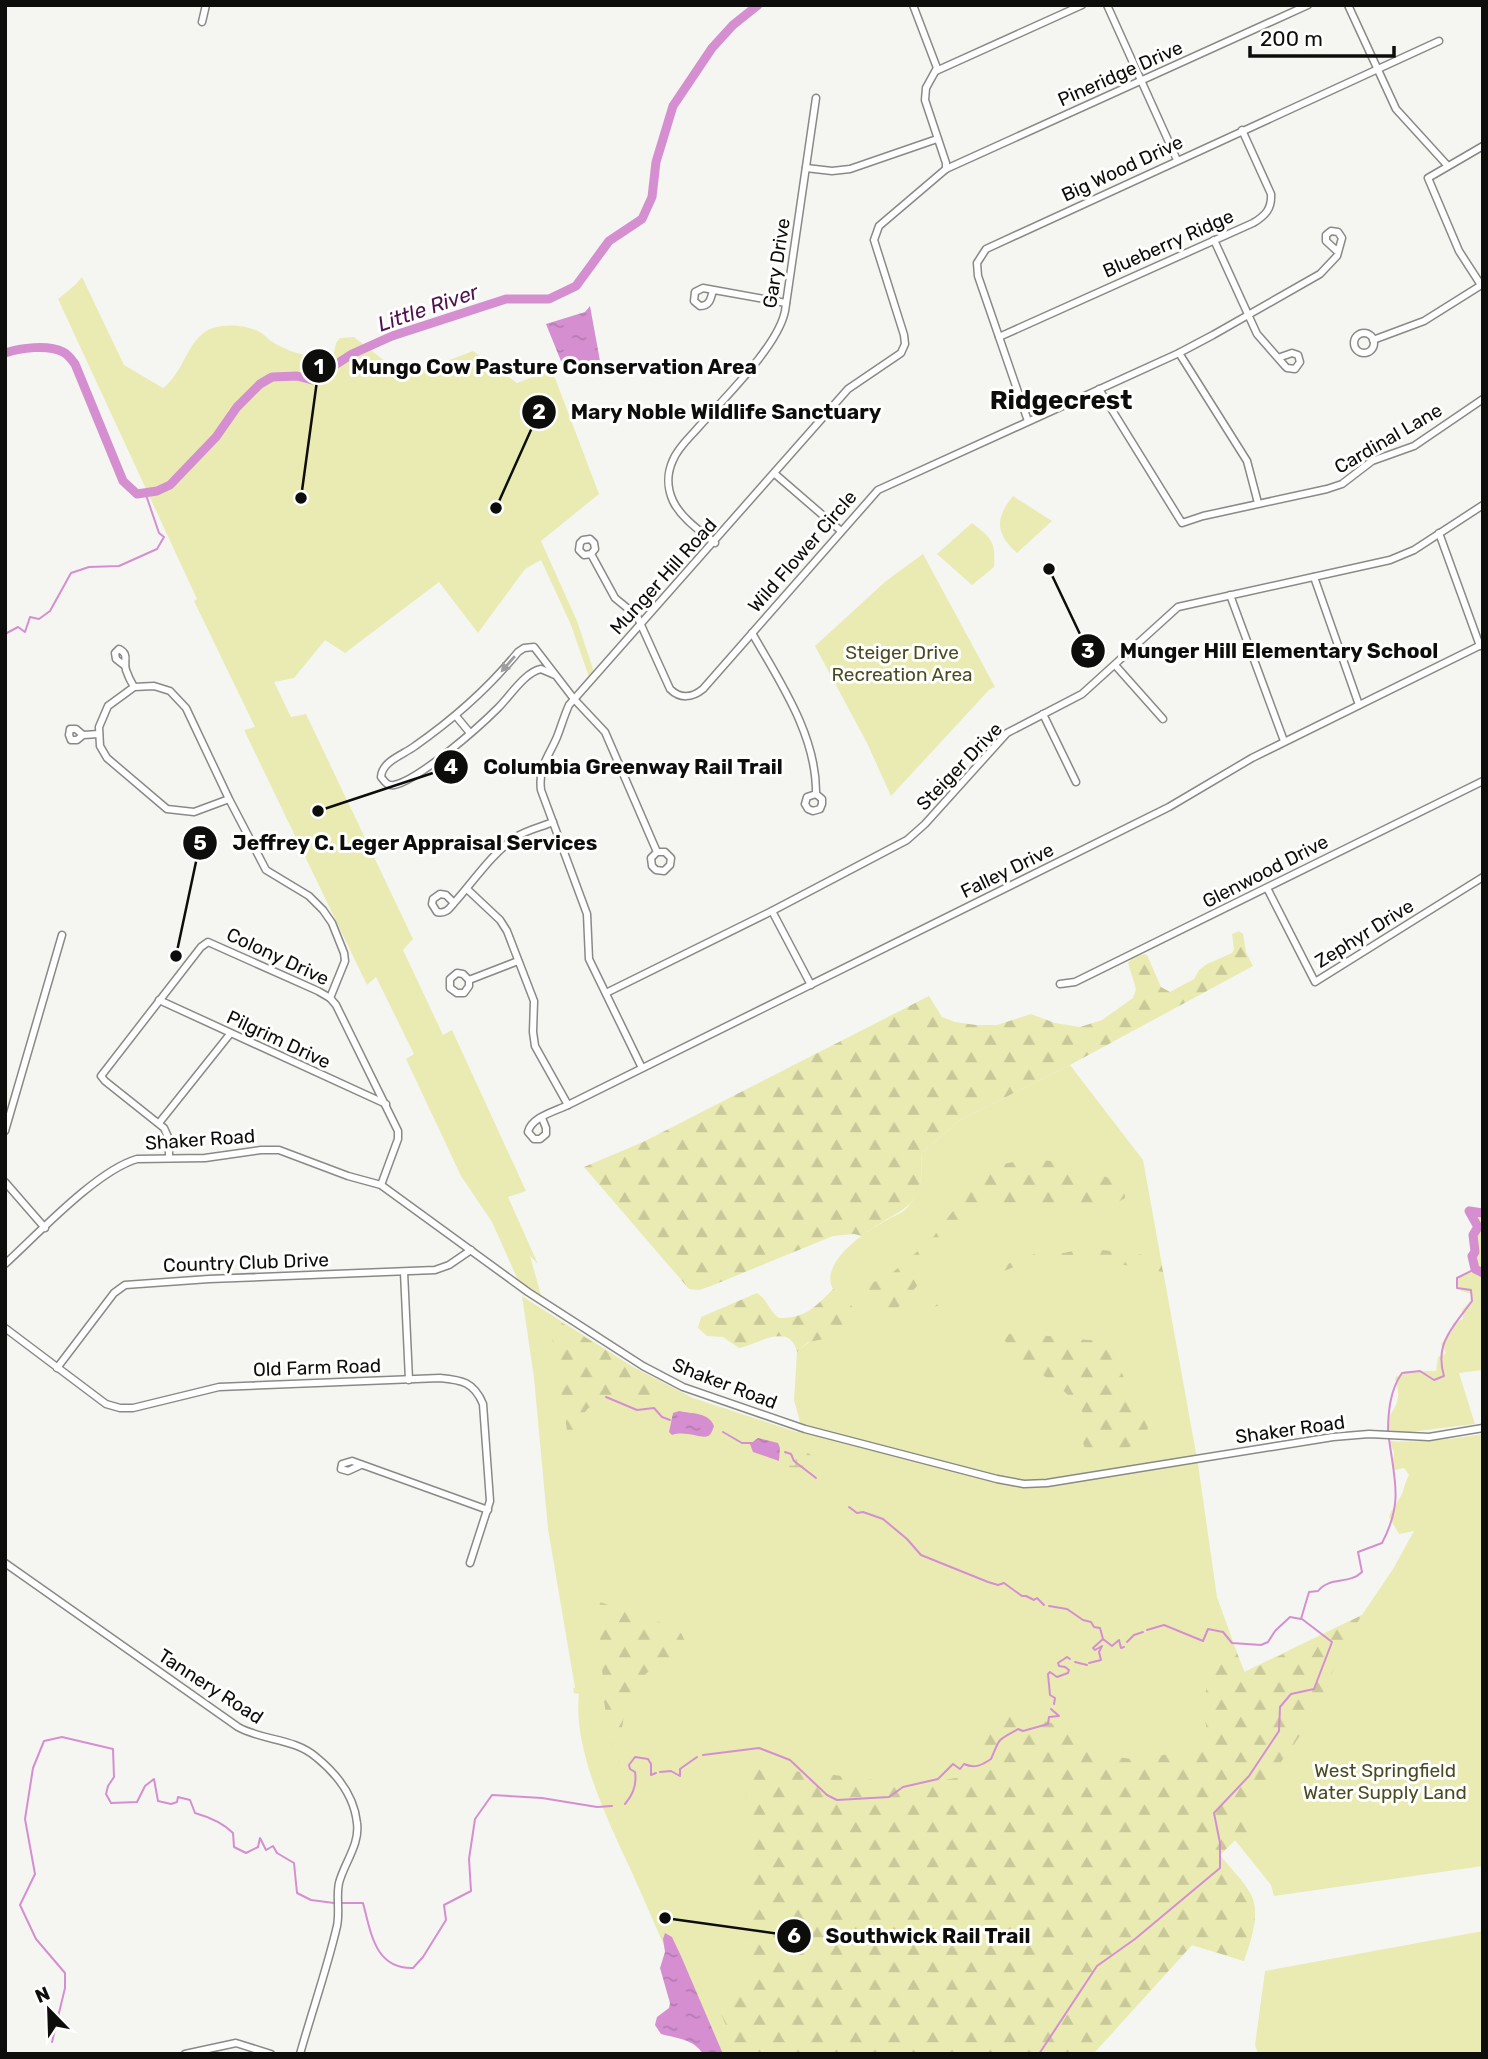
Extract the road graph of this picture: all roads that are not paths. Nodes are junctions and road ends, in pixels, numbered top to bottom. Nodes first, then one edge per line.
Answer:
1 (206, 5) edge
2 (913, 5) edge
3 (1082, 5) edge
4 (1107, 5) edge
5 (1308, 5) edge
6 (1348, 5) edge
7 (202, 22) dead end
8 (1439, 41) dead end
9 (1376, 69) junction
10 (936, 71) junction
11 (1141, 80) junction
12 (816, 98) dead end
13 (1242, 130) junction
14 (937, 139) junction
15 (1483, 146) edge
16 (1177, 160) junction
17 (1447, 165) junction
18 (806, 168) junction
19 (946, 169) junction
20 (1214, 240) junction
21 (1338, 252) dead end
22 (1482, 285) edge
23 (713, 290) dead end
24 (786, 303) junction
25 (1248, 315) junction
26 (999, 337) junction
27 (1373, 340) dead end
28 (1179, 353) junction
29 (1278, 358) dead end
30 (1099, 389) junction
31 (1483, 399) edge
32 (1028, 421) junction
33 (775, 474) junction
34 (1258, 503) junction
35 (1483, 505) edge
36 (841, 531) junction
37 (1439, 533) junction
38 (715, 543) junction
39 (591, 554) dead end
40 (1314, 577) junction
41 (1230, 595) junction
42 (641, 627) junction
43 (752, 633) junction
44 (1481, 645) edge
45 (538, 651) junction
46 (1115, 665) junction
47 (125, 666) dead end
48 (530, 674) junction
49 (555, 675) junction
50 (134, 687) junction
51 (574, 699) junction
52 (1359, 705) junction
53 (1043, 714) junction
54 (456, 716) junction
55 (1163, 719) dead end
56 (470, 733) junction
57 (99, 734) junction
58 (83, 735) dead end
59 (1284, 741) junction
60 (1483, 780) edge
61 (1076, 782) dead end
62 (816, 794) dead end
63 (229, 799) junction
64 (553, 822) junction
65 (657, 852) dead end
66 (1483, 877) edge
67 (1267, 888) junction
68 (467, 889) junction
69 (454, 903) dead end
70 (772, 911) junction
71 (62, 935) dead end
72 (518, 961) junction
73 (469, 979) dead end
74 (1060, 984) dead end
75 (811, 985) junction
76 (606, 993) junction
77 (330, 998) junction
78 (159, 1000) junction
79 (230, 1034) junction
80 (642, 1068) junction
81 (386, 1104) junction
82 (568, 1105) junction
83 (542, 1118) dead end
84 (159, 1122) junction
85 (5, 1131) edge
86 (169, 1158) junction
87 (5, 1182) edge
88 (381, 1185) junction
89 (45, 1228) junction
90 (471, 1250) junction
91 (5, 1264) edge
92 (404, 1272) junction
93 (5, 1328) edge
94 (57, 1368) junction
95 (409, 1380) junction
96 (1483, 1428) edge
97 (361, 1465) dead end
98 (488, 1510) junction
99 (5, 1563) edge
100 (470, 1563) dead end
101 (185, 2054) edge
102 (271, 2054) edge
103 (300, 2054) edge

1 - 7 street
2 - 10 street
3 - 10 street
4 - 11 street
5 - 11 street, Pineridge Drive
6 - 9 street
8 - 9 street, Big Wood Drive
9 - 13 street, Big Wood Drive
9 - 17 street
10 - 14 street
11 - 16 street
11 - 19 street, Pineridge Drive
12 - 18 street, Gary Drive
13 - 16 street, Big Wood Drive
13 - 20 street, Blueberry Ridge
14 - 18 street
14 - 19 street
15 - 17 street
16 - 26 street, Big Wood Drive
17 - 22 street
18 - 24 street, Gary Drive
19 - 33 street, Munger Hill Road
20 - 25 street
20 - 26 street, Blueberry Ridge
21 - 25 street, Wild Flower Circle
22 - 27 street
23 - 24 street
24 - 38 street, Gary Drive
25 - 28 street, Wild Flower Circle
25 - 29 street
26 - 32 street, Big Wood Drive
28 - 30 street, Wild Flower Circle
28 - 34 street
30 - 32 street, Wild Flower Circle
30 - 34 street, Cardinal Lane
31 - 34 street, Cardinal Lane
32 - 36 street, Wild Flower Circle
33 - 36 street
33 - 38 street, Munger Hill Road
35 - 37 street, Steiger Drive
36 - 43 street, Wild Flower Circle
37 - 40 street, Steiger Drive
37 - 44 street
38 - 42 street, Munger Hill Road
39 - 42 street, Wild Flower Circle
40 - 41 street, Steiger Drive
40 - 52 street
41 - 46 street, Steiger Drive
41 - 59 street
42 - 43 street, Wild Flower Circle
42 - 51 street, Munger Hill Road
43 - 62 street
44 - 52 street, Falley Drive
45 - 48 street
45 - 49 street
45 -> 54 street
46 - 53 street, Steiger Drive
46 - 55 street
47 - 50 street
48 - 49 street
48 - 56 street
49 - 51 street
50 - 57 street
50 - 63 street
51 - 64 street, Munger Hill Road
51 - 65 street
52 - 59 street, Falley Drive
53 - 61 street
53 - 70 street, Steiger Drive
54 - 56 street
54 - 56 street
57 - 58 street
57 - 63 street
59 - 75 street, Falley Drive
60 - 67 street, Glenwood Drive
63 - 77 street
64 - 68 street
64 - 76 street, Munger Hill Road
66 - 67 street, Zephyr Drive
67 - 74 street, Glenwood Drive
68 - 69 street
68 - 72 street
70 - 75 street
70 - 76 street, Steiger Drive
71 - 85 street
72 - 73 street
72 - 82 street
75 - 80 street, Falley Drive
76 - 80 street, Munger Hill Road
77 - 78 street, Colony Drive
77 - 81 street, Colony Drive
78 - 79 street, Pilgrim Drive
78 - 84 street, Colony Drive
79 - 81 street, Pilgrim Drive
79 - 84 street
80 - 82 street, Falley Drive
81 - 88 street, Colony Drive
82 - 83 street, Falley Drive
84 - 86 street
86 - 88 street, Shaker Road
86 - 89 street, Shaker Road
87 - 89 street
88 - 90 street, Shaker Road
89 - 91 street, Shaker Road
90 - 92 street, Country Club Drive
90 - 96 street, Shaker Road
92 - 94 street, Country Club Drive
92 - 95 street
93 - 94 street, Old Farm Road
94 - 95 street, Old Farm Road
95 - 98 street, Old Farm Road
97 - 98 street
98 - 100 street, Old Farm Road
99 - 103 street, Tannery Road
101 - 102 street

